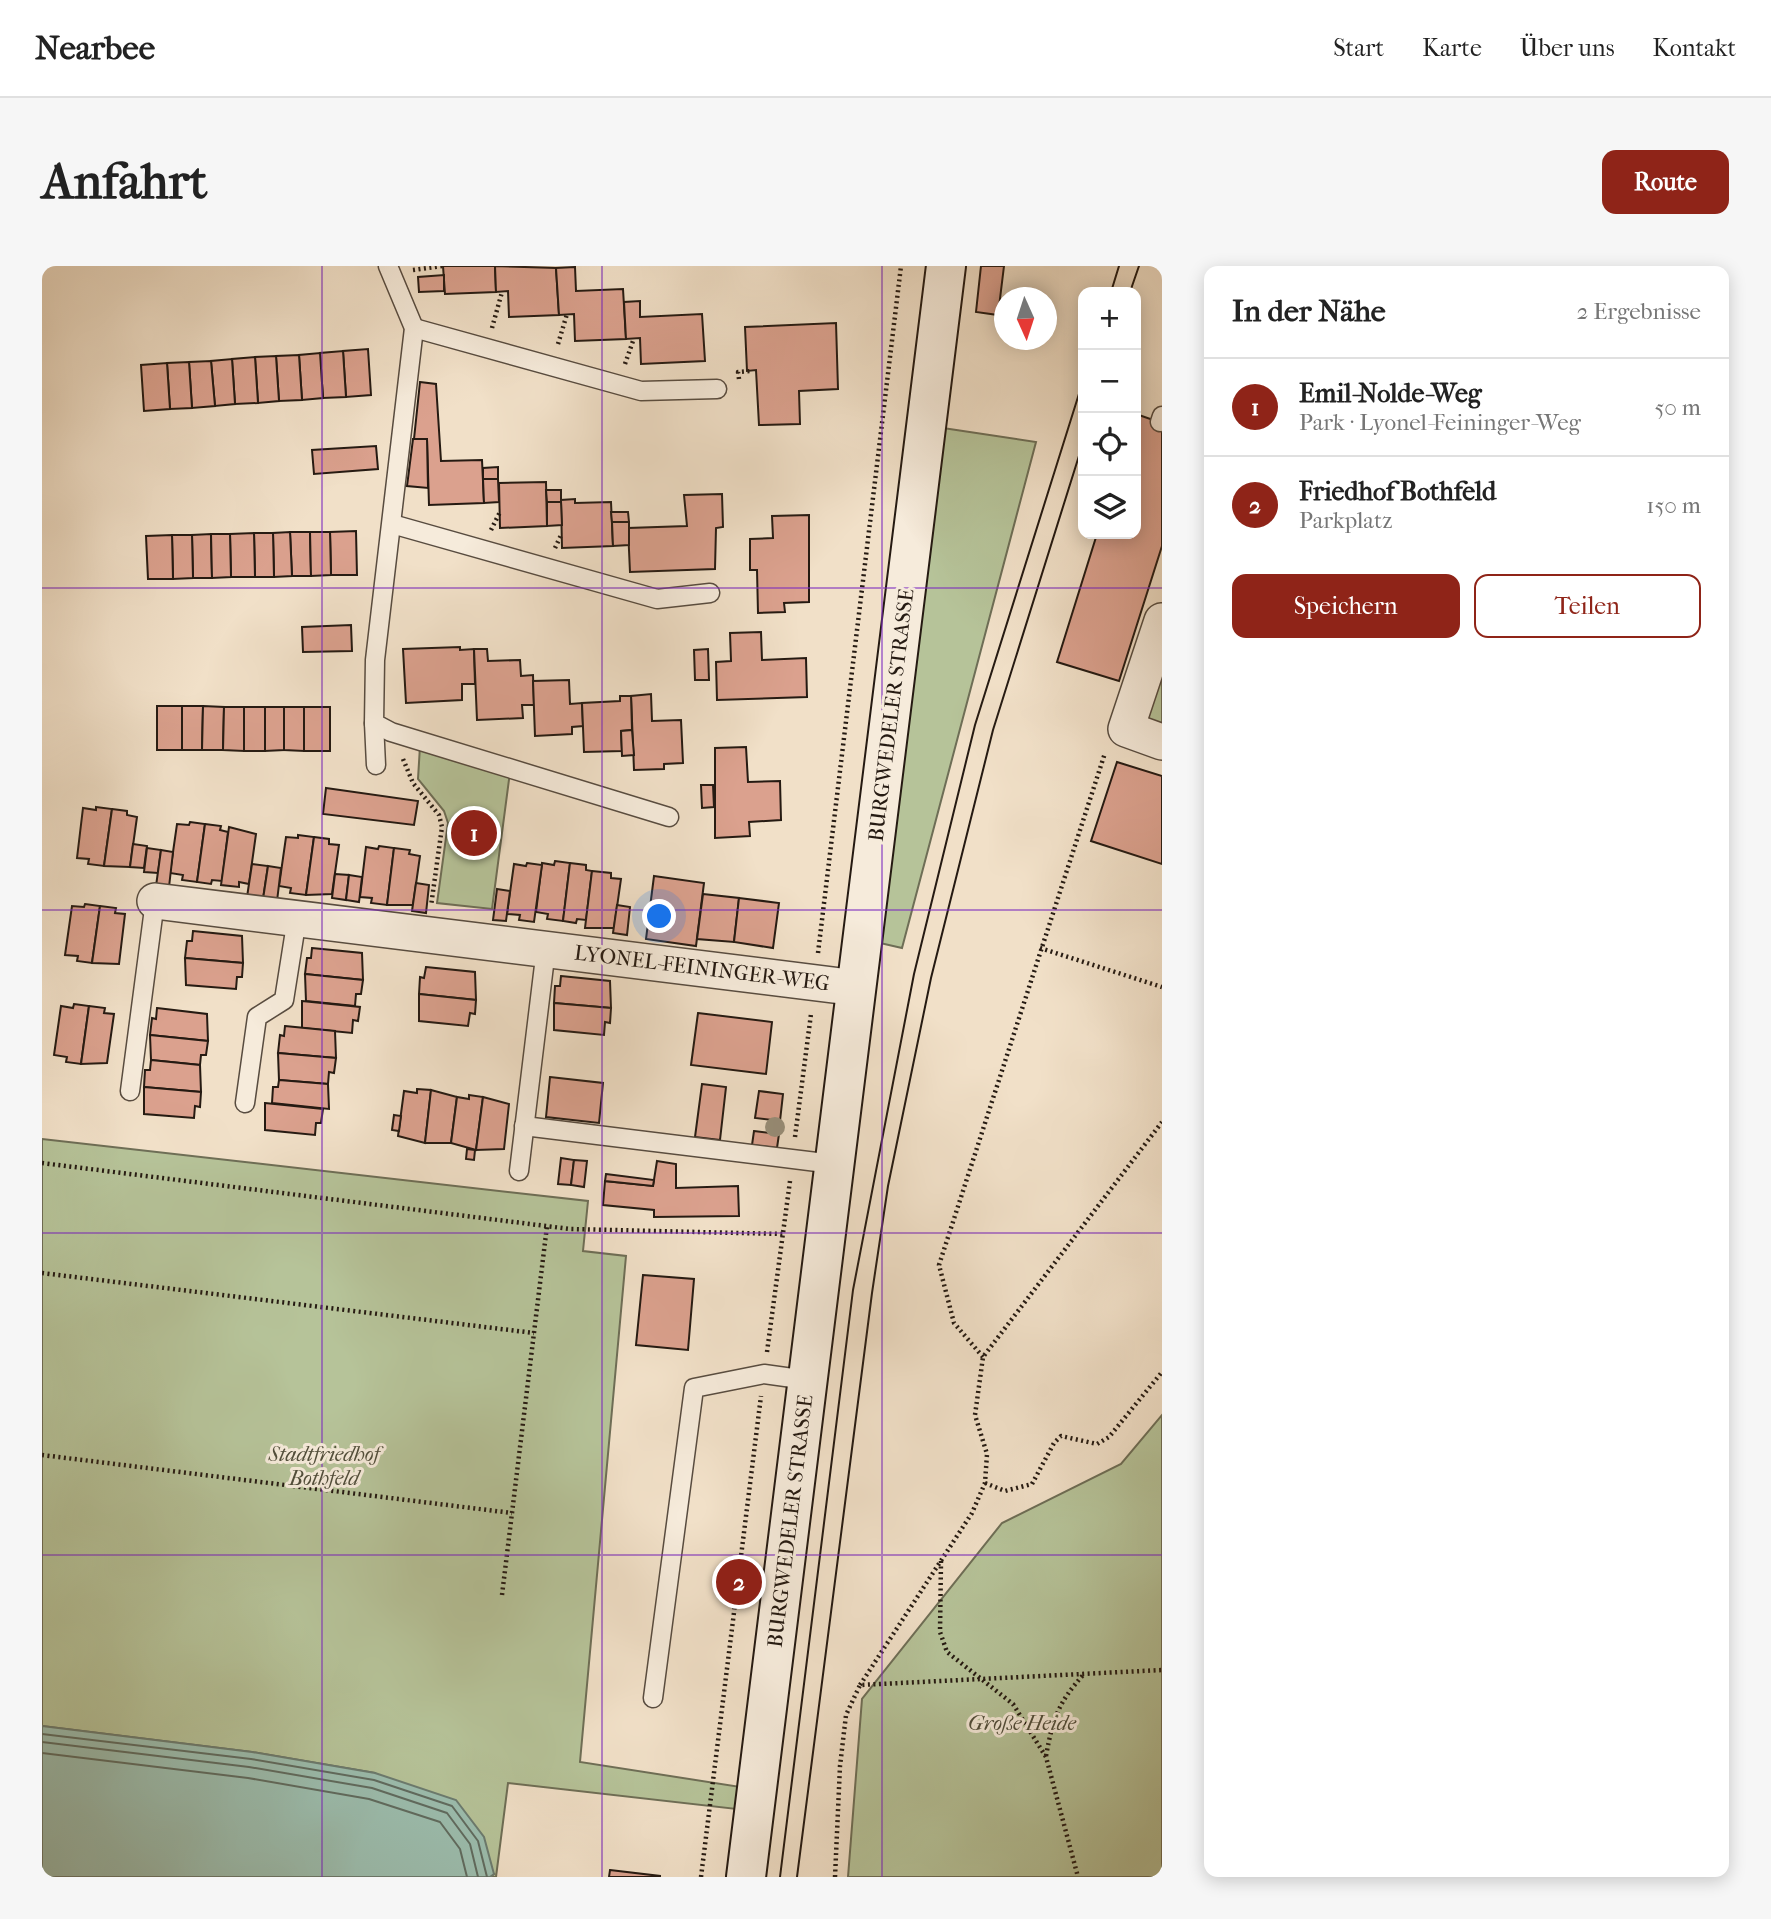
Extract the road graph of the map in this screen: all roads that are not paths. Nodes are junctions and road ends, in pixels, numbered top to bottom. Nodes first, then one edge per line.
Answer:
1 (388, 266) edge
2 (946, 266) edge
3 (414, 328) junction
4 (717, 389) dead end
5 (392, 524) junction
6 (710, 593) dead end
7 (1162, 621) edge
8 (374, 723) junction
9 (1162, 742) edge
10 (376, 765) dead end
11 (669, 817) dead end
12 (155, 901) joint
13 (297, 918) junction
14 (547, 949) junction
15 (857, 988) junction
16 (130, 1091) dead end
17 (245, 1103) dead end
18 (524, 1126) junction
19 (833, 1164) junction
20 (519, 1171) dead end
21 (807, 1380) junction
22 (653, 1698) dead end
23 (746, 1877) edge

1 - 3 lane
2 - 15 main road, BURGWEDELER STRASSE
3 - 4 lane
3 - 5 lane
5 - 6 lane
5 - 8 lane
7 - 9 street
8 - 10 lane
8 - 11 lane
12 - 13 street, LYONEL-FEININGER-WEG
12 - 16 lane, LYONEL-FEININGER-WEG
13 - 14 street, LYONEL-FEININGER-WEG
13 - 17 lane
14 - 15 street, LYONEL-FEININGER-WEG
14 - 18 lane, LYONEL-FEININGER-WEG
15 - 19 main road, BURGWEDELER STRASSE
18 - 19 lane
18 - 20 lane, LYONEL-FEININGER-WEG
19 - 21 main road, BURGWEDELER STRASSE
21 - 22 lane
21 - 23 main road, BURGWEDELER STRASSE

